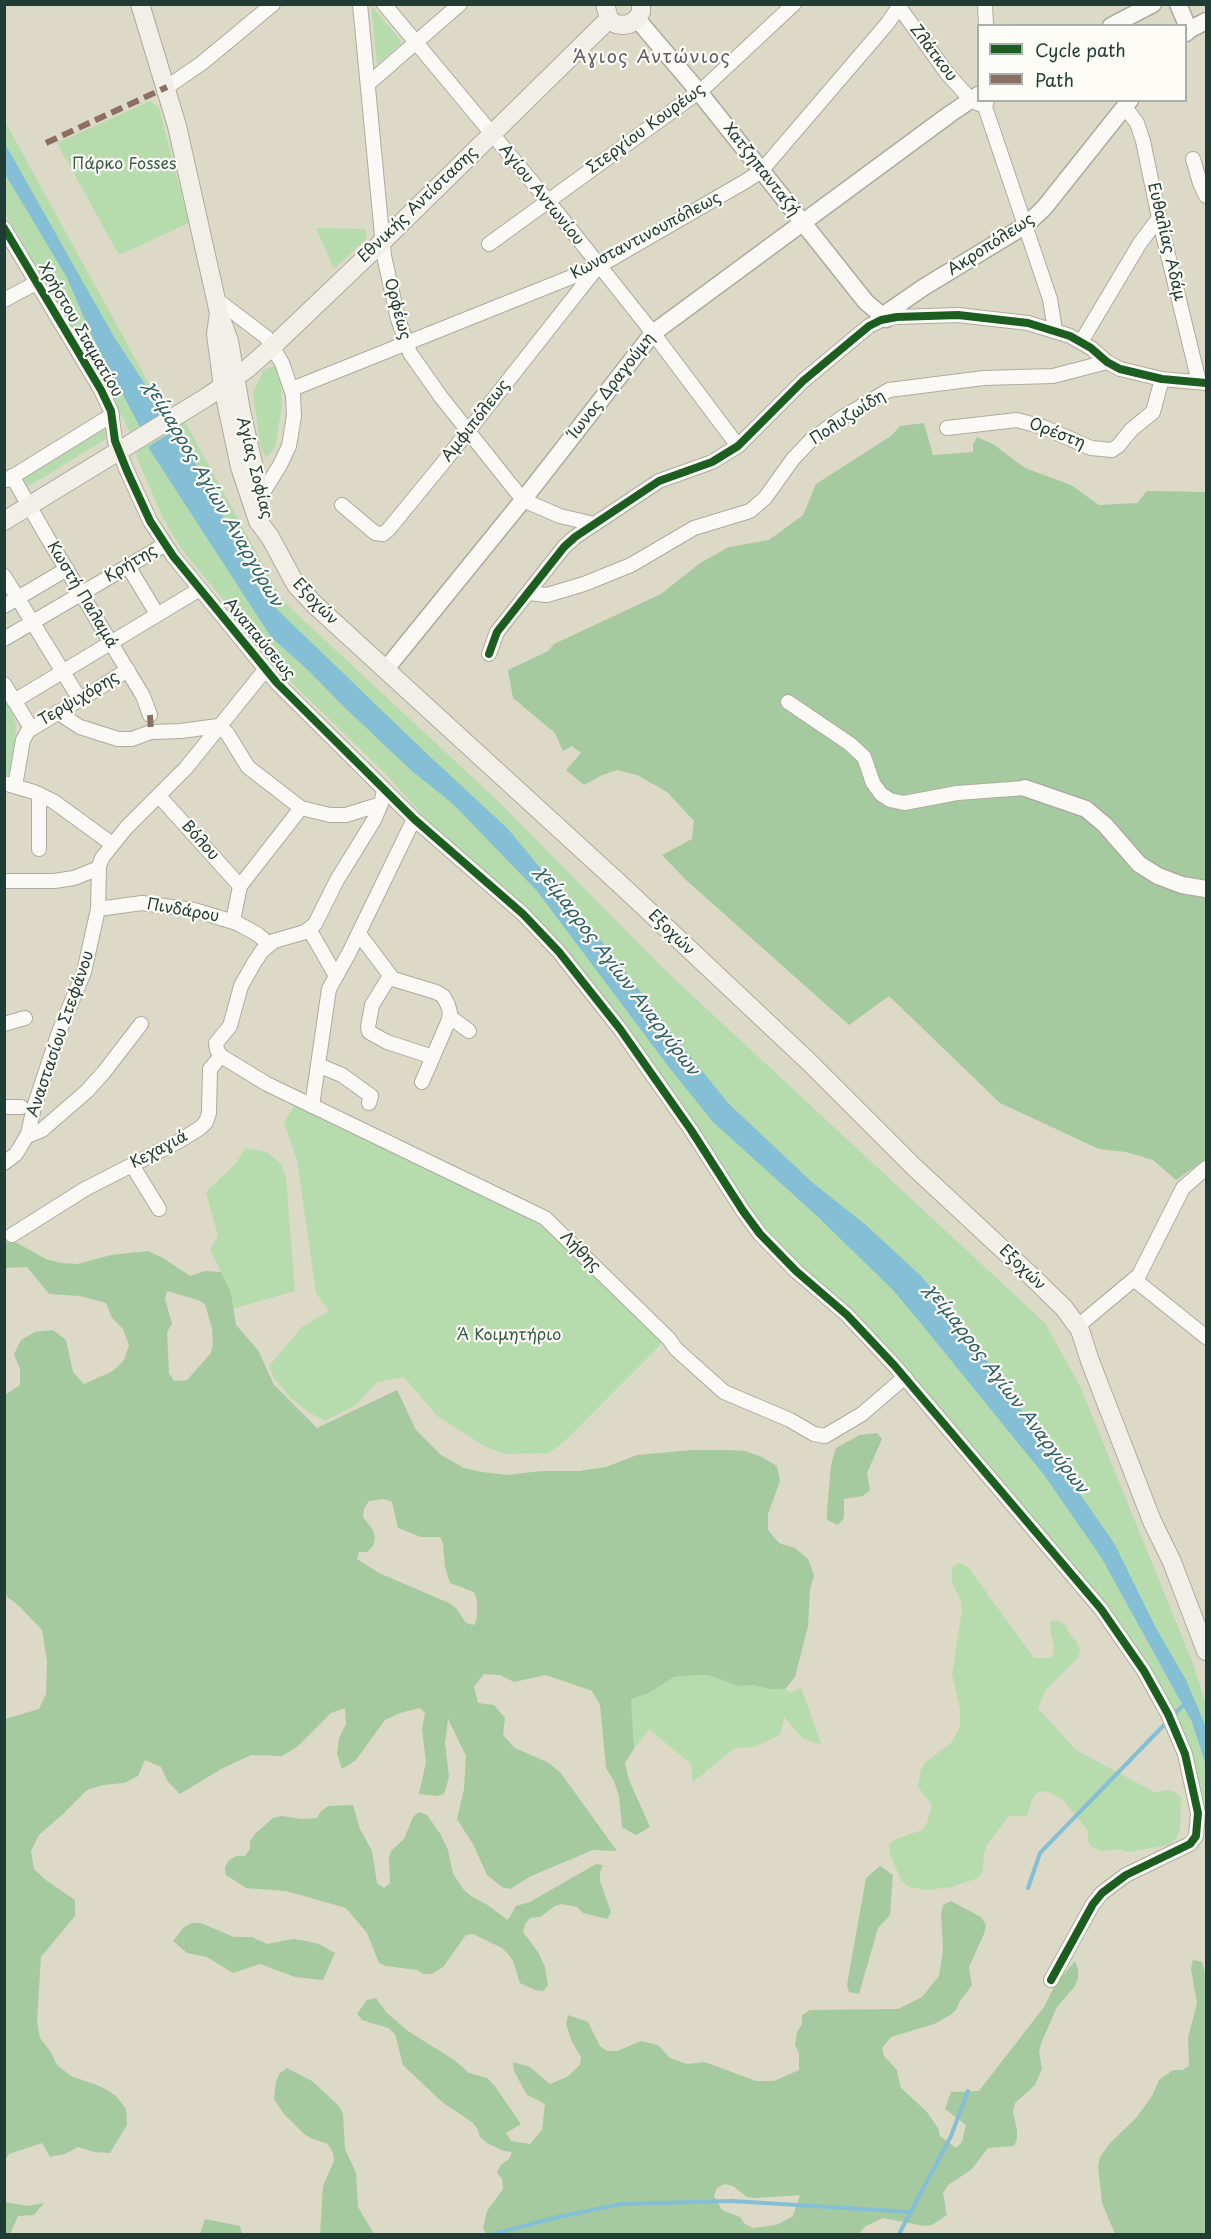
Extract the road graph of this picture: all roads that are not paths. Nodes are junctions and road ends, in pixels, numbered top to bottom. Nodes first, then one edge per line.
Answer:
1 (273, 4) edge
2 (360, 4) edge
3 (384, 4) edge
4 (396, 4) edge
5 (460, 4) edge
6 (794, 4) edge
7 (985, 4) edge
8 (1153, 4) edge
9 (1178, 4) edge
10 (899, 5) edge
11 (144, 7) edge
12 (607, 12) edge
13 (639, 12) edge
14 (1206, 21) edge
15 (397, 22) junction
16 (986, 24) edge
17 (1115, 24) edge
18 (1184, 24) edge
19 (1187, 32) edge
20 (415, 44) junction
21 (368, 84) junction
22 (167, 87) junction
23 (699, 92) junction
24 (977, 98) edge
25 (980, 102) edge
26 (981, 102) edge
27 (1127, 104) edge
28 (491, 133) junction
29 (1193, 159) dead end
30 (761, 171) junction
31 (1206, 196) edge
32 (548, 201) junction
33 (1159, 218) junction
34 (802, 222) junction
35 (1026, 225) junction
36 (4, 228) edge
37 (382, 242) junction
38 (489, 244) dead end
39 (599, 266) junction
40 (561, 282) junction
41 (36, 283) junction
42 (574, 296) junction
43 (4, 300) edge
44 (218, 306) junction
45 (884, 317) junction
46 (1055, 330) junction
47 (653, 333) junction
48 (1081, 342) junction
49 (406, 345) junction
50 (273, 346) junction
51 (1107, 362) junction
52 (1162, 379) junction
53 (1203, 382) edge
54 (229, 383) junction
55 (292, 389) junction
56 (188, 409) junction
57 (112, 415) junction
58 (947, 428) dead end
59 (468, 430) junction
60 (233, 443) junction
61 (738, 446) junction
62 (124, 448) junction
63 (254, 468) junction
64 (277, 470) junction
65 (8, 478) edge
66 (261, 495) junction
67 (523, 500) junction
68 (29, 506) junction
69 (342, 506) dead end
70 (256, 516) junction
71 (4, 521) edge
72 (594, 524) junction
73 (270, 537) junction
74 (164, 544) junction
75 (128, 566) junction
76 (66, 569) junction
77 (4, 576) edge
78 (200, 589) junction
79 (529, 593) junction
80 (82, 594) junction
81 (18, 598) junction
82 (4, 606) edge
83 (158, 614) junction
84 (33, 622) junction
85 (4, 639) edge
86 (111, 642) junction
87 (489, 654) dead end
88 (386, 669) junction
89 (128, 670) junction
90 (265, 670) junction
91 (63, 671) junction
92 (4, 684) edge
93 (79, 698) junction
94 (14, 700) junction
95 (788, 702) dead end
96 (57, 712) junction
97 (150, 715) dead end
98 (219, 727) junction
99 (31, 728) junction
100 (10, 784) edge
101 (1025, 788) joint
102 (384, 790) junction
103 (39, 794) junction
104 (159, 796) junction
105 (381, 804) junction
106 (301, 808) junction
107 (414, 819) junction
108 (112, 844) junction
109 (39, 849) dead end
110 (99, 868) junction
111 (4, 881) edge
112 (240, 886) junction
113 (1206, 889) edge
114 (98, 909) junction
115 (233, 921) junction
116 (309, 929) junction
117 (359, 934) junction
118 (269, 944) junction
119 (336, 976) junction
120 (390, 976) junction
121 (450, 1017) junction
122 (25, 1018) dead end
123 (141, 1023) dead end
124 (4, 1024) edge
125 (469, 1031) dead end
126 (221, 1056) junction
127 (433, 1057) junction
128 (318, 1065) junction
129 (423, 1082) dead end
130 (369, 1103) dead end
131 (312, 1106) junction
132 (4, 1107) edge
133 (21, 1107) dead end
134 (27, 1136) junction
135 (4, 1163) edge
136 (132, 1165) junction
137 (1206, 1168) edge
138 (159, 1209) dead end
139 (12, 1235) dead end
140 (1135, 1280) junction
141 (1078, 1326) junction
142 (1206, 1337) edge
143 (905, 1377) junction
144 (1206, 1651) edge
145 (1051, 1980) dead end

1 - 22 street
2 - 21 street, Ορφέως
3 - 15 street, Αγίου Αντωνίου
4 - 15 street
5 - 20 street
6 - 23 street, Στεργίου Κουρέως
7 - 16 street
8 - 17 street
9 - 18 street
10 - 24 street, Ζλάτκου
10 - 30 street, Κωνσταντινουπόλεως
11 - 22 main road, Αγίας Σοφίας
12 - 13 main road
12 - 28 main road, Εθνικής Αντίστασης
13 - 23 street, Χατζηπανταζή
14 - 19 street
15 - 20 street, Αγίου Αντωνίου
20 - 21 street
20 - 28 street, Αγίου Αντωνίου
21 - 37 street, Ορφέως
22 - 44 main road, Αγίας Σοφίας
23 - 30 street, Χατζηπανταζή
23 - 32 street, Στεργίου Κουρέως
25 - 34 street, Ίωνος Δραγούμη
26 - 35 street
27 - 33 street, Ευθαλίας Αδάμ
27 - 35 street, Ακροπόλεως
28 - 32 street, Αγίου Αντωνίου
28 - 37 main road, Εθνικής Αντίστασης
29 - 31 street
30 - 34 street, Χατζηπανταζή
30 - 39 street, Κωνσταντινουπόλεως
32 - 38 street, Στεργίου Κουρέως
32 - 39 street, Αγίου Αντωνίου
33 - 48 street
33 - 53 street, Ευθαλίας Αδάμ
34 - 45 street, Χατζηπανταζή
34 - 47 street, Ίωνος Δραγούμη
35 - 45 street, Ακροπόλεως
35 - 46 street
36 - 41 street, Χρήστου Σταματίου
37 - 49 street, Ορφέως
37 - 50 main road, Εθνικής Αντίστασης
39 - 40 street, Κωνσταντινουπόλεως
39 - 42 street, Αμφιπόλεως
39 - 47 street, Αγίου Αντωνίου
40 - 42 street
40 - 49 street, Κωνσταντινουπόλεως
41 - 43 street
41 - 57 street, Χρήστου Σταματίου
42 - 59 street, Αμφιπόλεως
44 - 50 street
44 - 54 main road, Αγίας Σοφίας
45 - 46 street
45 - 61 street
46 - 48 street
47 - 61 street, Αγίου Αντωνίου
47 - 67 street, Ίωνος Δραγούμη
48 - 51 street
49 - 55 street, Κωνσταντινουπόλεως
49 - 59 street, Ορφέως
50 - 54 main road, Εθνικής Αντίστασης
50 - 55 street
51 - 52 street
51 - 79 street, Πολυζωίδη
52 - 53 street
52 - 58 street, Ορέστη
54 - 56 main road, Εθνικής Αντίστασης
54 - 60 main road, Αγίας Σοφίας
54 - 63 main road, Αγίας Σοφίας
55 - 64 street
56 - 60 main road
56 - 62 main road, Εθνικής Αντίστασης
57 - 62 street, Χρήστου Σταματίου
57 - 65 street
59 - 67 street, Ορφέως
59 - 69 street, Αμφιπόλεως
60 - 70 main road, Αγίας Σοφίας
61 - 72 street
62 - 68 main road, Εθνικής Αντίστασης
62 - 74 street, Αναπαύσεως
63 - 64 street
63 - 66 main road, Αγίας Σοφίας
64 - 66 street
65 - 68 street, Κωστή Παλαμά
66 - 70 street
66 - 73 main road, Αγίας Σοφίας
67 - 72 street, Ορφέως
67 - 88 street, Ίωνος Δραγούμη
68 - 71 main road, Εθνικής Αντίστασης
68 - 76 street, Κωστή Παλαμά
70 - 73 main road, Αγίας Σοφίας
72 - 79 street
73 - 88 main road, Εξοχών
74 - 75 street, Κρήτης
74 - 78 street, Αναπαύσεως
75 - 80 street, Κρήτης
75 - 83 street
76 - 80 street, Κωστή Παλαμά
76 - 81 street
77 - 81 street
78 - 83 street
78 - 90 street, Αναπαύσεως
79 - 87 street
80 - 84 street, Κρήτης
80 - 86 street, Κωστή Παλαμά
81 - 82 street
81 - 84 street
83 - 86 street
84 - 85 street, Κρήτης
84 - 91 street
86 - 89 street, Κωστή Παλαμά
86 - 91 street
88 - 141 main road, Εξοχών
89 - 93 street, Τερψιχόρης
89 - 97 street, Κωστή Παλαμά
90 - 98 street, Αναστασίου Στεφάνου
90 - 102 street, Αναπαύσεως
91 - 93 street
91 - 94 street
92 - 94 street
93 - 96 street, Τερψιχόρης
94 - 99 street
95 - 101 street
96 - 98 street
96 - 99 street, Τερψιχόρης
98 - 104 street, Αναστασίου Στεφάνου
98 - 106 street
99 - 100 street
100 - 103 street
101 - 113 street
102 - 105 street
102 - 107 street, Αναπαύσεως
103 - 108 street
103 - 109 street
104 - 108 street, Αναστασίου Στεφάνου
104 - 112 street, Βόλου
105 - 106 street
105 - 116 street
106 - 112 street, Πινδάρου
107 - 117 street
107 - 143 street, Αναπαύσεως
108 - 110 street, Αναστασίου Στεφάνου
110 - 111 street
110 - 114 street, Αναστασίου Στεφάνου
112 - 115 street, Πινδάρου
114 - 115 street, Πινδάρου
114 - 134 street, Αναστασίου Στεφάνου
115 - 118 street, Πινδάρου
116 - 118 street, Κεχαγιά
116 - 119 street
117 - 119 street
117 - 120 street
118 - 126 street, Κεχαγιά
119 - 128 street
120 - 121 street
120 - 127 street
121 - 125 street
121 - 127 street
122 - 124 street
123 - 134 street
126 - 131 street, Λήθης
126 - 136 street, Κεχαγιά
127 - 129 street
128 - 130 street
128 - 131 street
131 - 143 street, Λήθης
132 - 133 street
134 - 135 street, Αναστασίου Στεφάνου
136 - 138 street
136 - 139 street, Κεχαγιά
137 - 140 street
140 - 141 street
140 - 142 street
141 - 144 main road, Εξοχών
143 - 145 street, Αναπαύσεως

